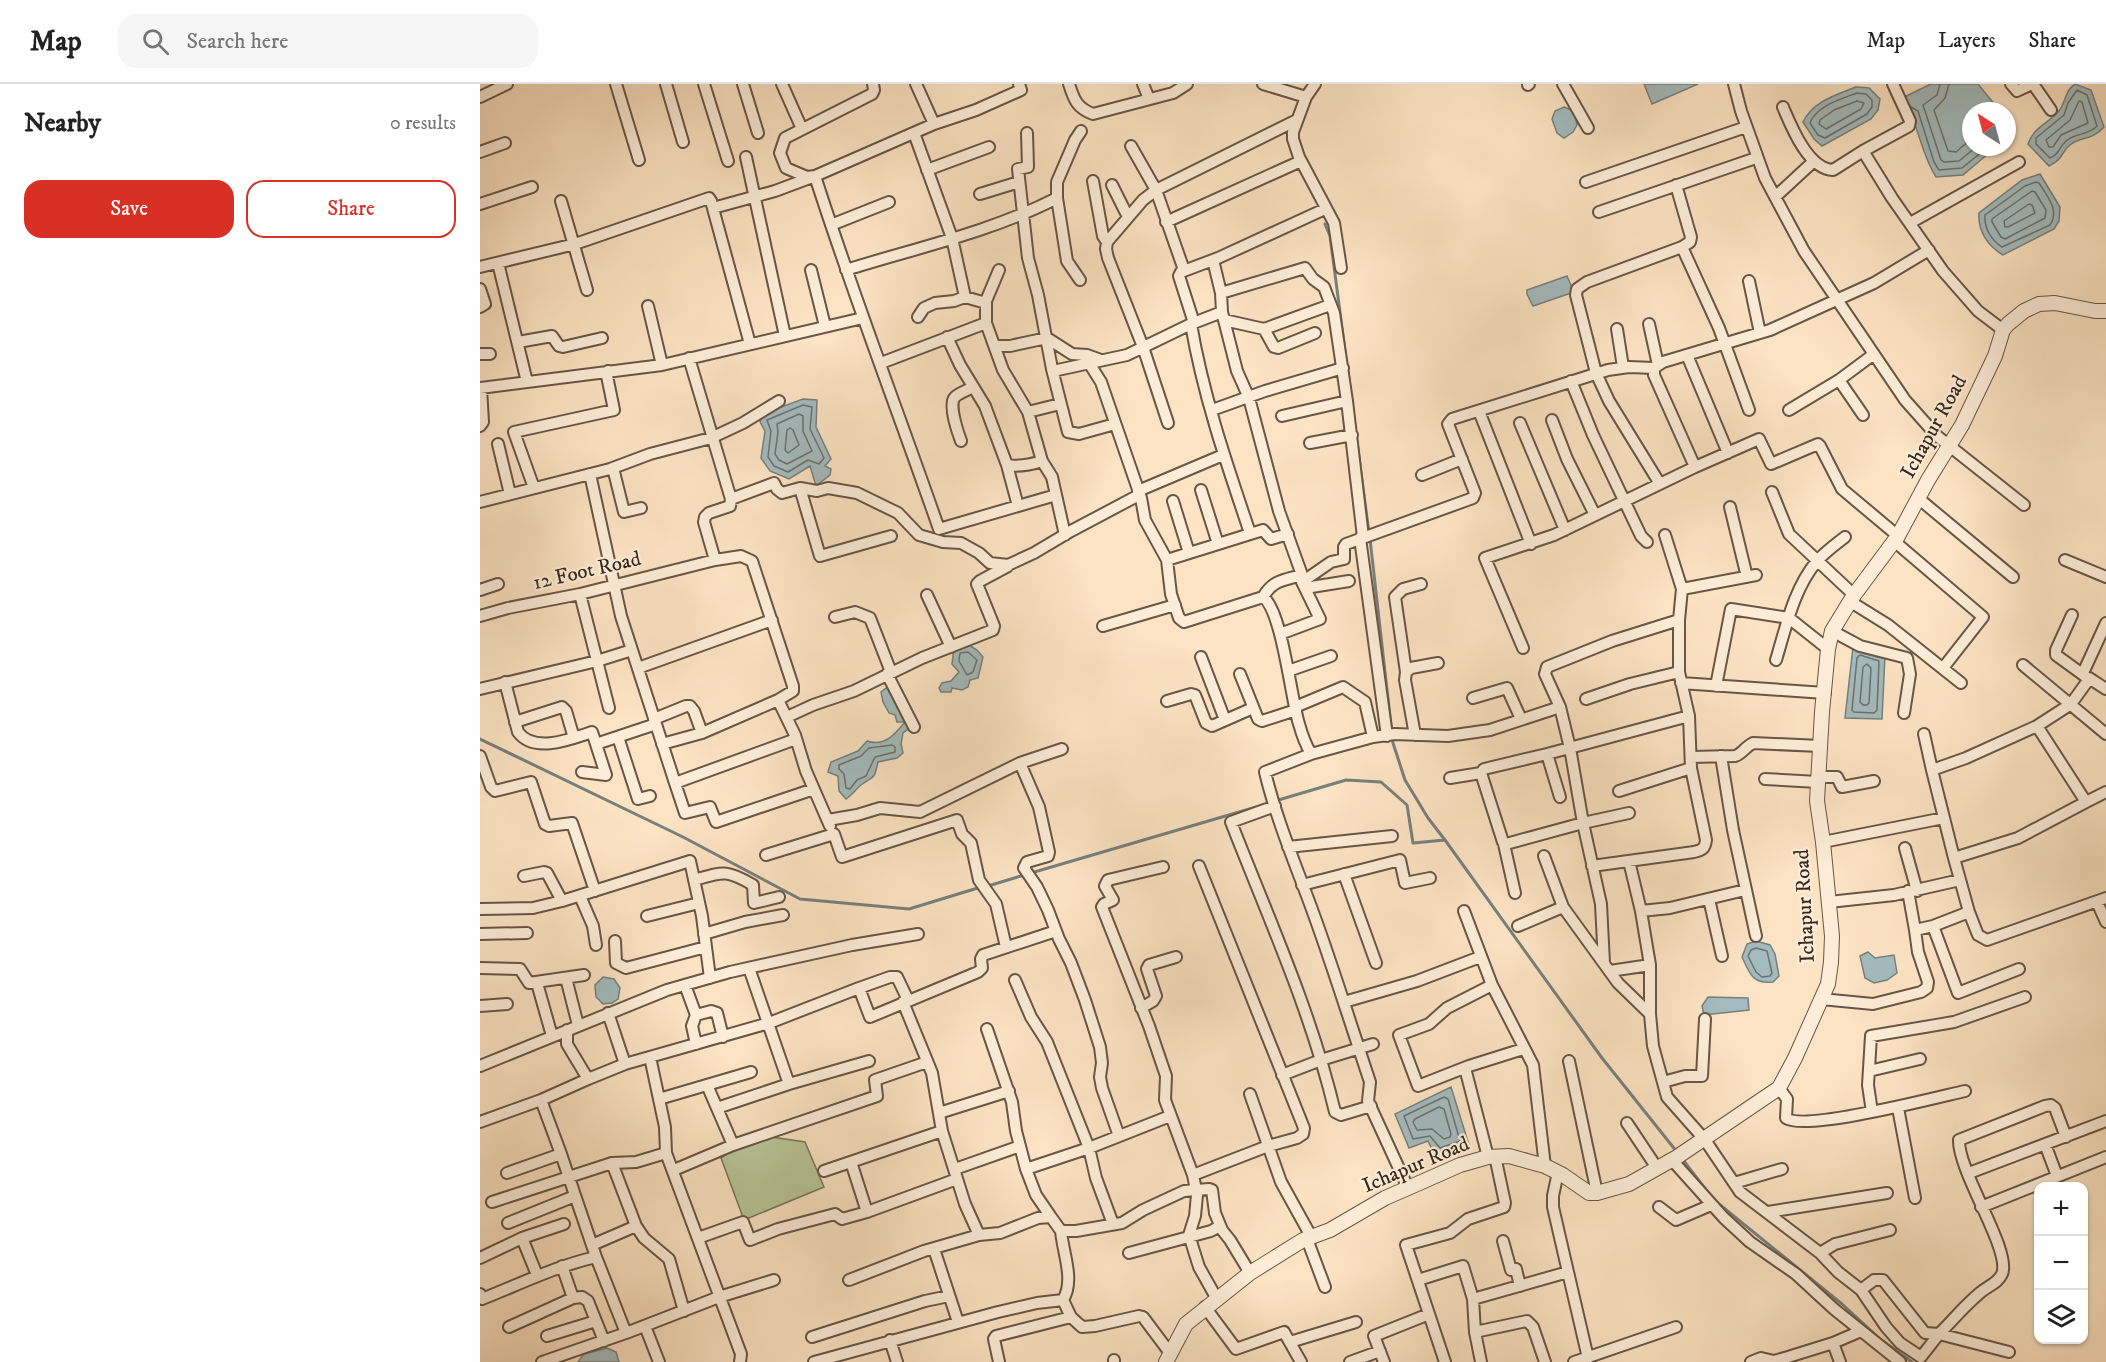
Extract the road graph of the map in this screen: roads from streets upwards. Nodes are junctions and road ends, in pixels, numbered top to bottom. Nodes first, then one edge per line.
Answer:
1 (507, 84) edge
2 (616, 84) edge
3 (666, 84) edge
4 (704, 84) edge
5 (743, 84) edge
6 (782, 84) edge
7 (873, 84) edge
8 (1019, 84) edge
9 (1069, 84) edge
10 (1143, 84) edge
11 (1187, 84) edge
12 (1263, 84) edge
13 (1315, 84) edge
14 (1563, 84) edge
15 (1734, 84) edge
16 (1893, 84) edge
17 (2011, 84) edge
18 (2032, 84) edge
19 (920, 85) edge
20 (480, 97) edge
21 (1306, 97) junction
22 (1149, 99) junction
23 (1783, 106) dead end
24 (2051, 110) dead end
25 (1298, 120) junction
26 (934, 124) junction
27 (1746, 127) junction
28 (1588, 128) dead end
29 (802, 129) junction
30 (1027, 132) dead end
31 (1081, 132) dead end
32 (758, 133) dead end
33 (914, 133) junction
34 (506, 142) dead end
35 (684, 142) dead end
36 (1131, 146) dead end
37 (989, 147) dead end
38 (1863, 151) junction
39 (480, 152) edge
40 (746, 157) dead end
41 (1756, 158) junction
42 (639, 160) dead end
43 (728, 160) dead end
44 (1301, 161) junction
45 (1814, 161) junction
46 (2019, 162) dead end
47 (927, 170) junction
48 (815, 176) junction
49 (1093, 181) dead end
50 (1019, 182) junction
51 (1586, 182) dead end
52 (1112, 185) dead end
53 (1676, 185) junction
54 (532, 187) dead end
55 (1156, 190) junction
56 (980, 194) dead end
57 (755, 197) junction
58 (1775, 197) junction
59 (1057, 198) junction
60 (561, 201) dead end
61 (889, 202) dead end
62 (480, 204) edge
63 (713, 208) junction
64 (1325, 209) junction
65 (1599, 212) dead end
66 (1023, 214) junction
67 (1128, 217) junction
68 (1166, 222) junction
69 (1910, 223) junction
70 (831, 225) junction
71 (952, 238) junction
72 (1107, 242) junction
73 (575, 244) junction
74 (1682, 247) junction
75 (1929, 250) junction
76 (1213, 260) junction
77 (498, 263) junction
78 (480, 267) edge
79 (1341, 268) dead end
80 (811, 270) dead end
81 (846, 270) junction
82 (999, 270) dead end
83 (1184, 270) junction
84 (1080, 280) dead end
85 (1749, 281) dead end
86 (480, 289) edge
87 (587, 290) dead end
88 (1221, 293) junction
89 (965, 297) junction
90 (1837, 299) junction
91 (986, 303) junction
92 (1330, 304) junction
93 (648, 306) dead end
94 (480, 308) edge
95 (2106, 311) edge
96 (1223, 316) junction
97 (918, 317) dead end
98 (864, 318) junction
99 (986, 323) junction
100 (1193, 323) junction
101 (1649, 324) dead end
102 (825, 327) junction
103 (1617, 328) dead end
104 (1264, 329) junction
105 (2003, 330) junction
106 (1315, 333) dead end
107 (1760, 333) junction
108 (785, 336) junction
109 (947, 337) junction
110 (602, 338) dead end
111 (1047, 338) junction
112 (518, 342) junction
113 (750, 344) junction
114 (1724, 344) junction
115 (995, 346) junction
116 (1143, 347) junction
117 (1874, 354) junction
118 (1687, 355) junction
119 (689, 358) junction
120 (1101, 360) junction
121 (880, 363) junction
122 (1089, 363) junction
123 (662, 365) junction
124 (1623, 367) junction
125 (1656, 367) junction
126 (1343, 368) junction
127 (608, 371) junction
128 (1053, 371) junction
129 (1596, 373) junction
130 (1839, 380) junction
131 (1571, 381) junction
132 (527, 382) junction
133 (973, 387) junction
134 (480, 388) edge
135 (1249, 398) junction
136 (779, 401) dead end
137 (1347, 401) junction
138 (1060, 404) junction
139 (1212, 410) junction
140 (1749, 410) dead end
141 (1789, 410) dead end
142 (1479, 411) junction
143 (1028, 412) junction
144 (1863, 415) dead end
145 (1282, 416) dead end
146 (1552, 420) dead end
147 (1168, 423) dead end
148 (1520, 423) dead end
149 (1114, 424) junction
150 (480, 426) edge
151 (1352, 435) junction
152 (711, 438) junction
153 (961, 441) dead end
154 (1310, 443) dead end
155 (498, 444) dead end
156 (1949, 445) junction
157 (1728, 453) junction
158 (1223, 455) junction
159 (1462, 459) junction
160 (1042, 461) junction
161 (1007, 465) junction
162 (1695, 467) junction
163 (613, 468) junction
164 (590, 474) junction
165 (1422, 475) dead end
166 (1660, 484) junction
167 (534, 488) junction
168 (800, 488) junction
169 (1201, 490) dead end
170 (1772, 492) dead end
171 (1139, 493) junction
172 (510, 494) junction
173 (1056, 495) junction
174 (1918, 498) junction
175 (731, 499) junction
176 (1173, 501) dead end
177 (1625, 501) junction
178 (480, 502) edge
179 (2024, 505) dead end
180 (1018, 506) junction
181 (1730, 507) dead end
182 (641, 508) dead end
183 (1595, 515) junction
184 (1565, 530) junction
185 (1250, 533) junction
186 (1288, 534) junction
187 (1065, 535) junction
188 (1665, 535) dead end
189 (891, 536) dead end
190 (1366, 536) junction
191 (1845, 537) dead end
192 (1896, 539) junction
193 (1647, 542) dead end
194 (1218, 544) junction
195 (1531, 544) junction
196 (1189, 553) junction
197 (715, 560) junction
198 (1167, 560) junction
199 (2065, 560) dead end
200 (1817, 561) junction
201 (1008, 566) junction
202 (2013, 577) dead end
203 (2106, 578) edge
204 (1348, 581) dead end
205 (1303, 582) junction
206 (498, 584) dead end
207 (1421, 584) dead end
208 (614, 585) junction
209 (1682, 589) junction
210 (480, 590) edge
211 (580, 594) junction
212 (927, 595) dead end
213 (1263, 597) junction
214 (1853, 598) junction
215 (1175, 605) junction
216 (2072, 615) dead end
217 (480, 616) edge
218 (835, 617) dead end
219 (1789, 618) junction
220 (772, 620) junction
221 (1679, 620) junction
222 (2106, 623) edge
223 (1103, 626) dead end
224 (1832, 631) junction
225 (1280, 634) junction
226 (951, 647) junction
227 (1523, 648) dead end
228 (1828, 649) junction
229 (632, 650) junction
230 (1330, 656) dead end
231 (1201, 657) dead end
232 (1776, 660) dead end
233 (597, 661) junction
234 (1438, 663) dead end
235 (2023, 665) dead end
236 (638, 668) junction
237 (1943, 669) junction
238 (1288, 671) junction
239 (1406, 672) junction
240 (889, 673) junction
241 (1240, 674) dead end
242 (2086, 676) junction
243 (1680, 678) junction
244 (506, 682) junction
245 (1961, 683) dead end
246 (1716, 686) junction
247 (480, 689) edge
248 (2106, 689) edge
249 (1213, 690) junction
250 (1825, 693) junction
251 (1196, 695) junction
252 (1473, 698) dead end
253 (1586, 699) dead end
254 (778, 700) junction
255 (1167, 701) dead end
256 (2071, 704) junction
257 (1560, 707) junction
258 (609, 708) dead end
259 (1253, 708) junction
260 (1295, 709) junction
261 (1904, 713) dead end
262 (1689, 716) junction
263 (787, 717) junction
264 (1225, 720) junction
265 (1521, 720) junction
266 (515, 722) junction
267 (655, 722) junction
268 (2037, 726) junction
269 (914, 727) dead end
270 (702, 733) junction
271 (1924, 734) dead end
272 (2106, 734) edge
273 (1391, 735) junction
274 (1415, 735) junction
275 (618, 737) junction
276 (1373, 737) junction
277 (574, 738) junction
278 (796, 739) junction
279 (596, 744) junction
280 (662, 744) junction
281 (1820, 746) junction
282 (1570, 748) junction
283 (1062, 749) dead end
284 (1311, 754) junction
285 (1547, 754) junction
286 (480, 756) edge
287 (1691, 756) junction
288 (1721, 756) junction
289 (1020, 763) junction
290 (1691, 768) junction
291 (1932, 770) junction
292 (582, 772) dead end
293 (1481, 773) junction
294 (1450, 778) dead end
295 (1766, 779) dead end
296 (1819, 779) junction
297 (1874, 781) dead end
298 (675, 783) junction
299 (485, 789) edge
300 (814, 789) junction
301 (1618, 792) dead end
302 (2106, 792) edge
303 (651, 796) dead end
304 (1560, 797) dead end
305 (2086, 802) junction
306 (1274, 803) junction
307 (1629, 813) dead end
308 (1944, 818) junction
309 (828, 820) junction
310 (1583, 823) junction
311 (834, 834) junction
312 (1392, 836) dead end
313 (1823, 842) junction
314 (1504, 843) junction
315 (1288, 847) junction
316 (1905, 848) dead end
317 (766, 855) dead end
318 (1544, 856) dead end
319 (1954, 858) junction
320 (1629, 861) junction
321 (1199, 866) dead end
322 (1592, 866) junction
323 (1163, 867) dead end
324 (1344, 874) junction
325 (524, 876) dead end
326 (1430, 878) dead end
327 (694, 880) junction
328 (1960, 880) junction
329 (1302, 885) junction
330 (1745, 890) junction
331 (595, 891) junction
332 (1912, 891) junction
333 (1515, 893) dead end
334 (580, 896) junction
335 (779, 897) dead end
336 (1709, 899) junction
337 (2101, 900) edge
338 (562, 901) junction
339 (1828, 902) junction
340 (699, 903) junction
341 (1563, 907) junction
342 (480, 909) edge
343 (1464, 911) dead end
344 (1641, 911) junction
345 (1970, 912) junction
346 (783, 915) dead end
347 (647, 916) dead end
348 (2106, 922) edge
349 (1518, 926) dead end
350 (1933, 926) junction
351 (1915, 930) junction
352 (1056, 931) junction
353 (527, 933) dead end
354 (704, 933) junction
355 (480, 934) edge
356 (918, 934) dead end
357 (1756, 936) dead end
358 (615, 941) dead end
359 (596, 945) dead end
360 (706, 947) junction
361 (1006, 947) junction
362 (1722, 956) dead end
363 (1176, 957) dead end
364 (1480, 957) junction
365 (1376, 963) dead end
366 (1650, 965) junction
367 (1607, 967) junction
368 (480, 968) edge
369 (749, 968) junction
370 (2019, 969) dead end
371 (584, 975) dead end
372 (566, 978) junction
373 (710, 978) junction
374 (1015, 980) dead end
375 (537, 983) junction
376 (685, 985) junction
377 (1492, 985) junction
378 (860, 988) junction
379 (2025, 997) dead end
380 (1821, 999) junction
381 (906, 1001) junction
382 (1344, 1002) junction
383 (507, 1004) dead end
384 (480, 1006) edge
385 (1142, 1008) junction
386 (608, 1013) junction
387 (1650, 1014) junction
388 (696, 1015) junction
389 (1705, 1019) dead end
390 (769, 1023) junction
391 (572, 1027) junction
392 (987, 1029) dead end
393 (552, 1036) junction
394 (723, 1037) junction
395 (696, 1044) junction
396 (1373, 1044) dead end
397 (1359, 1048) junction
398 (1523, 1049) junction
399 (650, 1057) junction
400 (1920, 1059) dead end
401 (1321, 1060) junction
402 (869, 1061) dead end
403 (1569, 1061) dead end
404 (927, 1062) junction
405 (625, 1064) junction
406 (480, 1066) edge
407 (1465, 1068) junction
408 (1869, 1071) junction
409 (751, 1072) dead end
410 (1282, 1075) junction
411 (588, 1079) junction
412 (1663, 1082) junction
413 (789, 1084) junction
414 (707, 1085) junction
415 (1779, 1088) junction
416 (1965, 1090) dead end
417 (1009, 1091) junction
418 (1250, 1094) dead end
419 (659, 1099) junction
420 (541, 1100) junction
421 (1371, 1106) junction
422 (1898, 1107) junction
423 (717, 1108) junction
424 (1872, 1112) junction
425 (939, 1113) junction
426 (1170, 1116) junction
427 (2106, 1121) edge
428 (480, 1122) edge
429 (1627, 1123) dead end
430 (942, 1131) junction
431 (1119, 1136) junction
432 (2066, 1137) junction
433 (1705, 1140) junction
434 (2045, 1144) junction
435 (733, 1145) junction
436 (1020, 1146) junction
437 (1268, 1146) junction
438 (1089, 1148) junction
439 (666, 1153) junction
440 (561, 1154) junction
441 (1678, 1156) junction
442 (1492, 1157) junction
443 (2106, 1157) edge
444 (851, 1162) junction
445 (612, 1163) junction
446 (1657, 1168) junction
447 (1026, 1169) junction
448 (1552, 1169) junction
449 (1782, 1169) dead end
450 (674, 1170) junction
451 (824, 1171) dead end
452 (507, 1173) dead end
453 (1968, 1173) junction
454 (956, 1174) junction
455 (1193, 1175) junction
456 (2057, 1176) junction
457 (569, 1177) junction
458 (1734, 1183) junction
459 (1408, 1188) junction
460 (1196, 1190) junction
461 (1598, 1193) junction
462 (1887, 1193) dead end
463 (575, 1196) junction
464 (1915, 1198) dead end
465 (492, 1202) dead end
466 (1711, 1205) junction
467 (1981, 1206) junction
468 (1659, 1207) dead end
469 (867, 1212) junction
470 (1768, 1212) junction
471 (1051, 1217) junction
472 (508, 1223) dead end
473 (564, 1224) dead end
474 (1113, 1224) junction
475 (636, 1226) junction
476 (1220, 1226) junction
477 (1890, 1230) dead end
478 (1061, 1231) junction
479 (979, 1235) junction
480 (1189, 1235) junction
481 (522, 1238) junction
482 (698, 1238) junction
483 (1309, 1239) junction
484 (1503, 1241) dead end
485 (592, 1245) junction
486 (934, 1248) junction
487 (1129, 1253) dead end
488 (1820, 1253) junction
489 (596, 1257) junction
490 (480, 1258) edge
491 (562, 1266) junction
492 (1568, 1272) junction
493 (1250, 1273) junction
494 (537, 1275) junction
495 (774, 1280) dead end
496 (849, 1280) dead end
497 (1418, 1280) junction
498 (1520, 1286) junction
499 (1325, 1287) dead end
500 (1861, 1290) junction
501 (480, 1295) edge
502 (949, 1296) junction
503 (719, 1297) junction
504 (573, 1298) junction
505 (1473, 1299) junction
506 (1063, 1300) junction
507 (1211, 1303) junction
508 (684, 1311) junction
509 (1429, 1314) junction
510 (1071, 1317) junction
511 (596, 1321) junction
512 (958, 1322) junction
513 (1356, 1322) dead end
514 (645, 1326) junction
515 (509, 1327) dead end
516 (1676, 1328) dead end
517 (1861, 1331) junction
518 (1475, 1332) junction
519 (626, 1333) junction
520 (1939, 1334) junction
521 (547, 1336) dead end
522 (812, 1337) dead end
523 (890, 1340) junction
524 (604, 1341) junction
525 (1290, 1342) junction
526 (1833, 1343) junction
527 (2009, 1352) dead end
528 (1382, 1357) edge
529 (1168, 1358) edge
530 (1588, 1358) junction
531 (1789, 1359) edge
532 (542, 1362) edge
533 (658, 1362) edge
534 (740, 1362) edge
535 (814, 1362) edge
536 (897, 1362) edge
537 (999, 1362) edge
538 (1301, 1362) edge
539 (1350, 1362) edge
540 (1445, 1362) edge
541 (1481, 1362) edge
542 (1545, 1362) edge
543 (1574, 1362) edge
544 (1751, 1362) edge
545 (1840, 1362) edge
546 (1900, 1362) edge

1 - 20 street
2 - 42 street
3 - 35 street
4 - 43 street
5 - 32 street
6 - 29 street
7 - 29 street
8 - 26 street
9 - 22 street
10 - 22 street
11 - 22 street
12 - 21 street
13 - 21 street
14 - 28 street
15 - 27 street
16 - 38 street
17 - 18 street
18 - 24 street
19 - 26 street
21 - 25 street
23 - 45 street
25 - 44 street
25 - 55 street
26 - 33 street
27 - 41 street
27 - 51 street
29 - 48 street
30 - 50 street
31 - 59 street
33 - 47 street
33 - 48 street
34 - 39 street
36 - 55 street
37 - 47 street
38 - 45 street
38 - 69 street
40 - 57 street
41 - 53 street
41 - 58 street
44 - 64 street
44 - 68 street
45 - 58 street
46 - 69 street
47 - 71 street
48 - 57 street
48 - 70 street
49 - 72 street
50 - 56 street
50 - 66 street
52 - 67 street
53 - 65 street
53 - 74 street
54 - 62 street
55 - 67 street
55 - 68 street
57 - 63 street
57 - 108 street
58 - 90 street
59 - 66 street
59 - 84 street
60 - 73 street
61 - 70 street
63 - 73 street
63 - 113 street
64 - 76 street
64 - 79 street
66 - 71 street
66 - 111 street
67 - 72 street
68 - 83 street
69 - 75 street
70 - 81 street
71 - 81 street
71 - 89 street
72 - 116 street
73 - 77 street
73 - 87 street
74 - 114 street
74 - 129 street
75 - 90 street
75 - 105 street
76 - 83 street
76 - 88 street
77 - 78 street
77 - 112 street
80 - 102 street
81 - 98 street
82 - 91 street
83 - 100 street
85 - 107 street
86 - 94 street
88 - 92 street
88 - 96 street
89 - 91 street
89 - 97 street
90 - 107 street
90 - 117 street
91 - 99 street
92 - 104 street
92 - 126 street
93 - 123 street
95 - 105 street
96 - 100 street
96 - 104 street
96 - 135 street
98 - 102 street
98 - 121 street
99 - 109 street
99 - 115 street
100 - 116 street
100 - 139 street
101 - 125 street
102 - 108 street
103 - 124 street
104 - 106 street
105 - 156 street, Ichapur Road
107 - 114 street
108 - 113 street
109 - 121 street
109 - 133 street
110 - 112 street
111 - 115 street
111 - 120 street
111 - 128 street
112 - 132 street
113 - 119 street
114 - 118 street
114 - 140 street
115 - 143 street
116 - 120 street
116 - 147 street
117 - 130 street
117 - 156 street
118 - 125 street
118 - 157 street
119 - 123 street
119 - 152 street
120 - 122 street
121 - 180 street
122 - 128 street
122 - 149 street
123 - 127 street
124 - 125 street
124 - 129 street
125 - 162 street
126 - 135 street
126 - 137 street
127 - 132 street
127 - 167 street
128 - 138 street
129 - 131 street
129 - 166 street
130 - 141 street
130 - 144 street
131 - 142 street
131 - 177 street
132 - 134 street
133 - 153 street
133 - 161 street
134 - 150 street
135 - 139 street
135 - 186 street
136 - 152 street
137 - 145 street
137 - 151 street
138 - 143 street
138 - 149 street
139 - 158 street
142 - 159 street
142 - 195 street
143 - 160 street
146 - 183 street
148 - 184 street
149 - 171 street
151 - 154 street
151 - 190 street
152 - 163 street
152 - 175 street
155 - 172 street
156 - 174 street, Ichapur Road
156 - 179 street
157 - 162 street
157 - 192 street
158 - 171 street
158 - 185 street
159 - 165 street
159 - 190 street
160 - 161 street
160 - 173 street
161 - 180 street
162 - 166 street
163 - 164 street
163 - 182 street
164 - 167 street
164 - 208 street
166 - 177 street
167 - 172 street
168 - 175 street
168 - 189 street
168 - 201 street
169 - 194 street
170 - 200 street
171 - 187 street
171 - 198 street
172 - 178 street
173 - 180 street
173 - 187 street
174 - 192 street, Ichapur Road
174 - 202 street
175 - 197 street
176 - 196 street
177 - 183 street
177 - 193 street
181 - 209 street
183 - 184 street
184 - 195 street
185 - 186 street
185 - 194 street
186 - 205 street
187 - 201 street
188 - 209 street
190 - 205 street
190 - 273 street
191 - 200 street
192 - 214 street, Ichapur Road
192 - 237 street
194 - 196 street
195 - 227 street
196 - 198 street
197 - 208 street, 12 Foot Road
197 - 220 street, 12 Foot Road
198 - 215 street
199 - 203 street
200 - 214 street
200 - 219 street
201 - 226 street
204 - 205 street
205 - 213 street
205 - 225 street
206 - 210 street
207 - 239 street
208 - 211 street, 12 Foot Road
208 - 229 street
209 - 221 street
211 - 217 street, 12 Foot Road
211 - 233 street
212 - 226 street
213 - 215 street
213 - 225 street
214 - 224 street, Ichapur Road
214 - 237 street
215 - 223 street
216 - 242 street
218 - 240 street
219 - 228 street
219 - 232 street
219 - 246 street
220 - 236 street
220 - 254 street, 12 Foot Road
221 - 243 street
221 - 257 street
222 - 242 street
224 - 228 street, Ichapur Road
224 - 261 street
225 - 238 street
226 - 240 street
228 - 250 street, Ichapur Road
229 - 233 street
229 - 236 street
230 - 238 street
231 - 249 street
233 - 244 street
233 - 258 street
234 - 239 street
235 - 256 street
236 - 267 street
237 - 245 street
238 - 260 street
239 - 274 street
240 - 263 street
240 - 269 street
241 - 259 street
242 - 248 street
242 - 256 street
243 - 246 street
243 - 253 street
243 - 262 street
244 - 247 street
244 - 266 street
246 - 250 street
249 - 251 street
249 - 264 street
250 - 281 street, Ichapur Road
251 - 255 street
251 - 264 street
252 - 265 street
254 - 263 street
254 - 270 street
256 - 268 street
256 - 272 street
257 - 265 street
257 - 282 street
259 - 260 street
259 - 264 street
260 - 276 street
260 - 284 street
262 - 282 street
262 - 287 street
263 - 278 street
265 - 274 street
266 - 277 street
266 - 277 street
267 - 270 street
267 - 275 street
267 - 280 street
268 - 291 street
268 - 305 street
270 - 280 street
271 - 291 street
273 - 274 street
273 - 276 street
275 - 279 street
275 - 303 street
276 - 284 street
277 - 279 street
278 - 298 street
278 - 300 street
279 - 292 street
280 - 298 street
281 - 288 street
281 - 296 street, Ichapur Road
282 - 285 street
282 - 310 street
283 - 289 street
284 - 306 street
285 - 293 street
285 - 304 street
286 - 299 street
287 - 288 street
287 - 290 street
288 - 330 street
289 - 309 street
289 - 352 street
290 - 301 street
290 - 320 street
291 - 308 street
293 - 294 street
293 - 314 street
295 - 296 street
296 - 297 street
296 - 313 street, Ichapur Road
298 - 300 street
299 - 331 street
300 - 309 street
302 - 305 street
305 - 319 street
306 - 315 street
306 - 401 street
307 - 310 street
308 - 313 street
308 - 319 street
309 - 311 street
310 - 314 street
310 - 322 street
311 - 317 street
311 - 361 street
312 - 315 street
313 - 339 street, Ichapur Road
314 - 333 street
315 - 329 street
316 - 332 street
318 - 341 street
319 - 328 street
320 - 322 street
320 - 344 street
321 - 410 street
322 - 367 street
323 - 385 street
324 - 326 street
324 - 329 street
324 - 365 street
325 - 338 street
327 - 331 street
327 - 335 street
327 - 340 street
328 - 332 street
328 - 345 street
329 - 382 street
330 - 336 street
330 - 357 street
331 - 334 street
332 - 339 street
332 - 351 street
334 - 338 street
334 - 359 street
336 - 344 street
336 - 362 street
337 - 345 street
337 - 348 street
338 - 342 street
339 - 380 street, Ichapur Road
340 - 347 street
340 - 354 street
341 - 349 street
341 - 367 street
343 - 364 street
344 - 366 street
345 - 350 street
346 - 354 street
350 - 351 street
350 - 370 street
351 - 380 street
352 - 361 street
352 - 431 street
353 - 355 street
354 - 360 street
356 - 369 street
358 - 360 street
360 - 373 street
361 - 381 street
363 - 385 street
364 - 377 street
364 - 382 street
366 - 367 street
366 - 387 street
367 - 387 street
368 - 375 street
369 - 373 street
369 - 390 street
371 - 372 street
372 - 375 street
372 - 391 street
373 - 376 street
374 - 438 street
375 - 393 street
376 - 386 street
376 - 388 street
377 - 398 street
377 - 407 street
378 - 381 street
378 - 381 street
378 - 390 street
379 - 408 street
380 - 415 street, Ichapur Road
381 - 404 street
382 - 397 street
383 - 384 street
385 - 426 street
386 - 391 street
386 - 405 street
387 - 412 street
388 - 394 street
388 - 395 street
389 - 412 street
390 - 394 street
390 - 413 street
391 - 393 street
391 - 411 street
392 - 417 street
393 - 406 street
394 - 395 street
395 - 399 street
396 - 397 street
397 - 401 street
397 - 421 street
398 - 407 street
398 - 448 street
399 - 405 street
399 - 419 street
400 - 408 street
401 - 410 street
401 - 421 street
402 - 413 street
403 - 461 street
404 - 425 street
404 - 435 street
405 - 411 street
407 - 442 street
408 - 424 street
409 - 414 street
410 - 437 street
411 - 420 street
412 - 433 street
413 - 423 street
414 - 419 street
414 - 423 street
415 - 424 street
415 - 433 street, Ichapur Road
416 - 422 street
417 - 425 street
417 - 436 street
418 - 437 street
419 - 439 street
420 - 428 street
420 - 440 street
421 - 459 street
422 - 424 street
422 - 464 street
423 - 435 street
425 - 430 street
426 - 431 street
426 - 455 street
427 - 432 street
429 - 446 street
430 - 444 street
430 - 454 street
431 - 438 street
432 - 434 street
432 - 453 street
433 - 441 street, Ichapur Road
433 - 458 street
434 - 453 street
434 - 456 street
435 - 450 street
436 - 447 street
436 - 454 street
437 - 455 street
437 - 483 street
438 - 447 street
438 - 474 street
439 - 445 street
439 - 450 street
440 - 452 street
440 - 457 street
441 - 446 street, Ichapur Road
441 - 466 street
442 - 448 street, Ichapur Road
442 - 459 street, Ichapur Road
442 - 497 street
443 - 456 street
444 - 451 street
444 - 469 street
445 - 457 street
445 - 475 street
446 - 461 street, Ichapur Road
447 - 471 street
448 - 461 street, Ichapur Road
448 - 492 street
449 - 458 street
450 - 482 street
453 - 467 street
454 - 469 street
454 - 479 street
455 - 460 street
456 - 467 street
457 - 463 street
457 - 465 street
458 - 470 street
459 - 483 street, Ichapur Road
460 - 474 street
460 - 476 street
460 - 480 street
462 - 470 street
463 - 472 street
463 - 485 street
466 - 468 street
466 - 517 street
467 - 520 street
469 - 482 street
470 - 488 street
471 - 478 street
471 - 479 street
473 - 481 street
474 - 478 street
475 - 485 street
475 - 508 street
476 - 480 street
476 - 493 street
477 - 488 street
478 - 506 street
479 - 486 street
480 - 487 street
480 - 507 street
481 - 490 street
481 - 494 street
482 - 503 street
483 - 493 street, Ichapur Road
483 - 499 street
484 - 498 street
485 - 489 street
486 - 496 street
486 - 502 street
488 - 500 street
489 - 491 street
489 - 519 street
491 - 494 street
491 - 504 street
492 - 498 street
492 - 530 street
493 - 507 street, Ichapur Road
494 - 501 street
495 - 503 street
497 - 505 street
497 - 509 street
498 - 505 street
500 - 520 street
500 - 520 street
502 - 512 street
502 - 522 street
503 - 508 street
503 - 534 street
504 - 511 street
504 - 515 street
505 - 518 street
506 - 510 street
506 - 512 street
507 - 525 street
507 - 529 street, Ichapur Road
508 - 514 street
509 - 528 street
509 - 540 street
510 - 529 street
510 - 537 street
511 - 521 street
511 - 524 street
512 - 523 street
513 - 525 street
514 - 519 street
514 - 533 street
516 - 530 street
517 - 526 street
517 - 546 street
518 - 541 street
518 - 542 street
519 - 524 street
520 - 527 street
523 - 535 street
523 - 536 street
524 - 532 street
525 - 538 street
526 - 531 street
526 - 545 street
528 - 539 street
530 - 543 street
531 - 544 street

